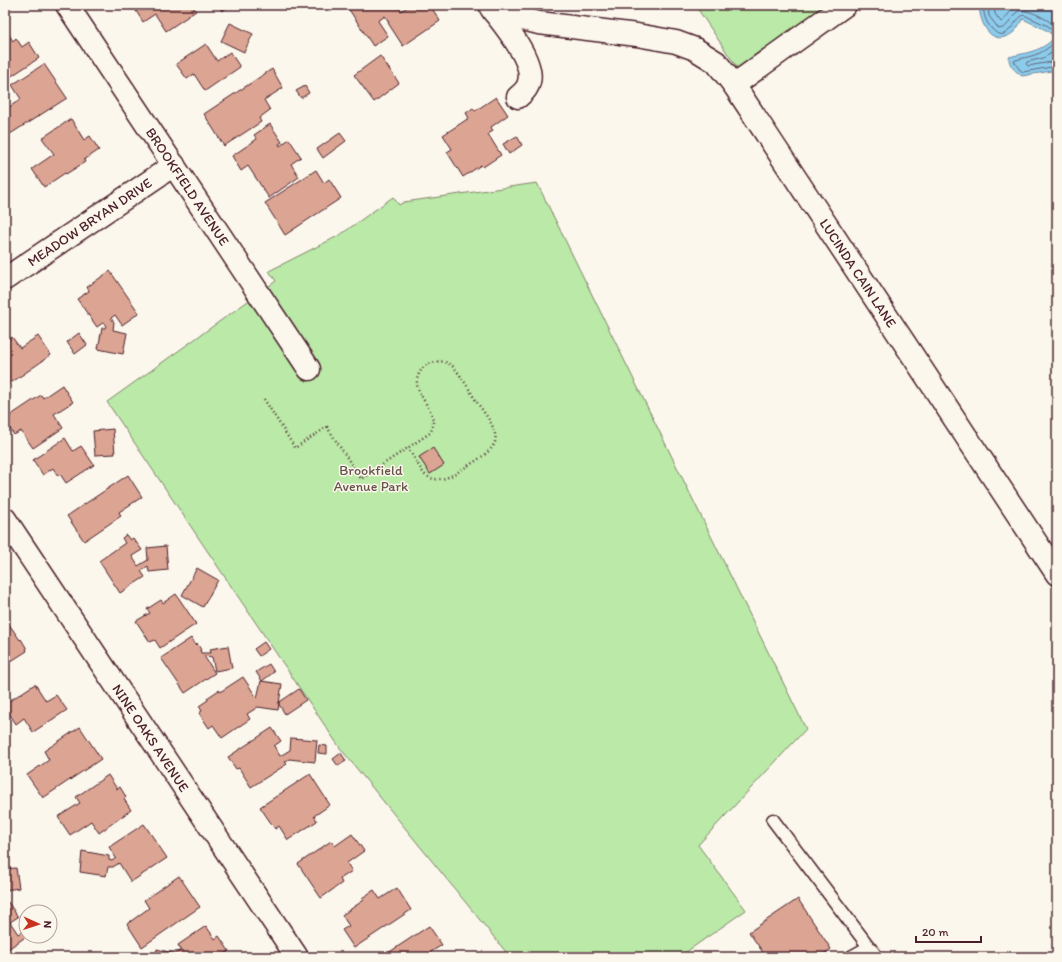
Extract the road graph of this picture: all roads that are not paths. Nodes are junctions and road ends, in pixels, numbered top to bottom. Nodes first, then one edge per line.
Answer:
1 (67, 5) edge
2 (845, 5) edge
3 (491, 8) edge
4 (734, 85) junction
5 (518, 97) dead end
6 (174, 165) junction
7 (5, 279) edge
8 (309, 369) dead end
9 (5, 519) edge
10 (1057, 574) edge
11 (773, 820) dead end
12 (868, 947) junction
13 (297, 957) edge
14 (851, 957) edge
15 (877, 957) edge

1 - 6 street, BROOKFIELD AVENUE
2 - 4 street
3 - 4 street, LUCINDA CAIN LANE
3 - 5 street
4 - 10 street, LUCINDA CAIN LANE
6 - 7 street, MEADOW BRYAN DRIVE
6 - 8 street, BROOKFIELD AVENUE
9 - 13 street, NINE OAKS AVENUE
11 - 12 lane
12 - 14 lane
12 - 15 lane

